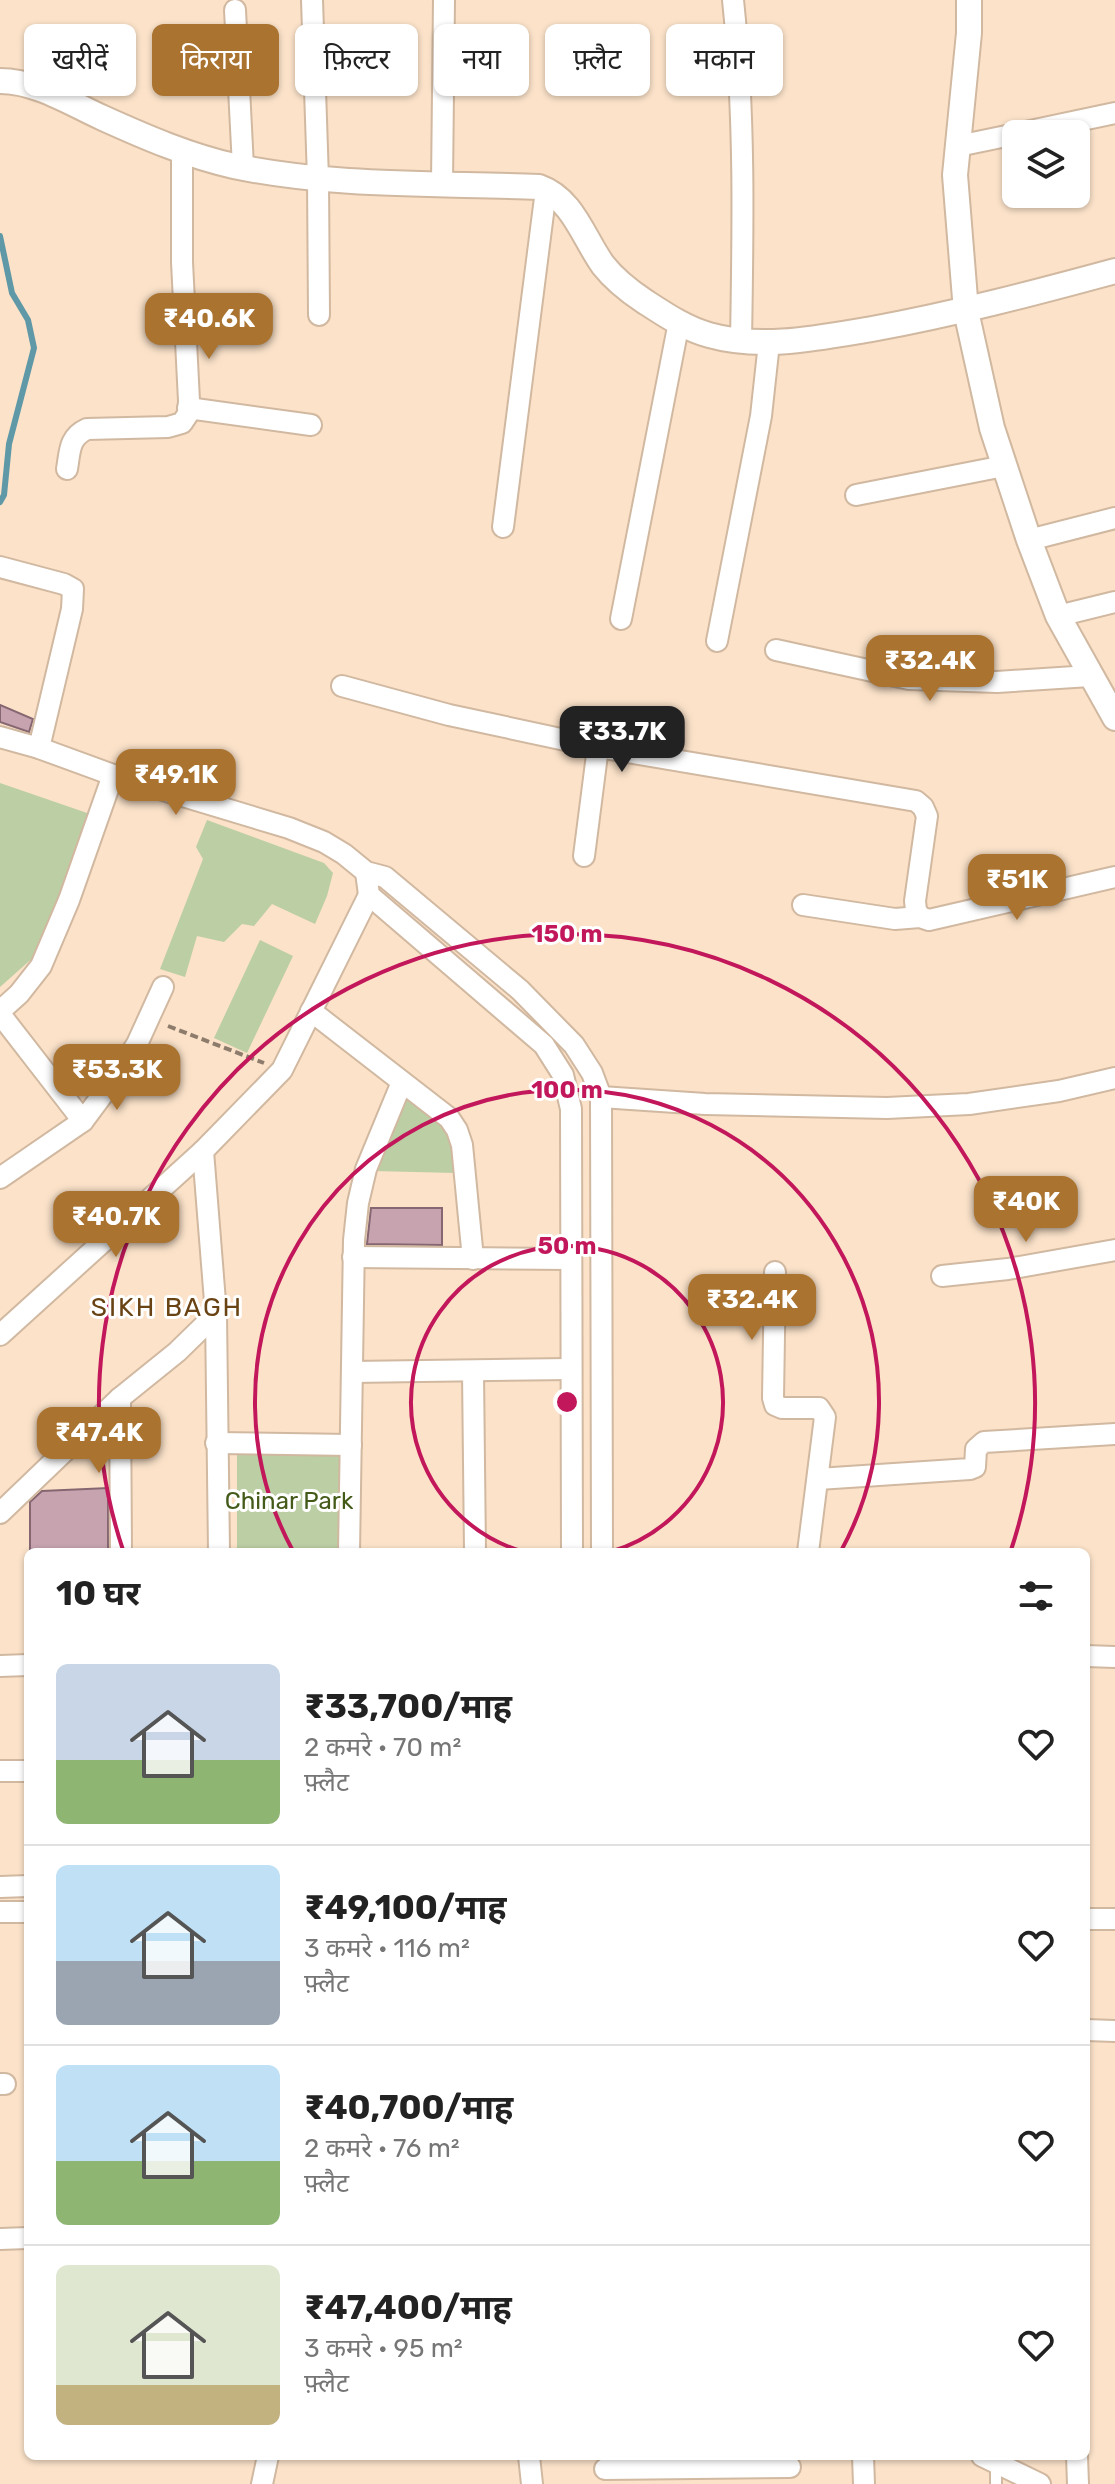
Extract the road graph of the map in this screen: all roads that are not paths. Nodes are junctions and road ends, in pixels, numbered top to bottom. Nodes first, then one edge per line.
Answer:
1 (312, 0) edge
2 (444, 0) edge
3 (733, 0) edge
4 (969, 0) edge
5 (235, 10) dead end
6 (0, 81) edge
7 (1115, 113) edge
8 (1082, 120) edge
9 (1002, 137) edge
10 (958, 146) junction
11 (182, 151) junction
12 (243, 167) junction
13 (318, 179) junction
14 (442, 183) junction
15 (546, 190) junction
16 (1115, 271) edge
17 (966, 311) junction
18 (319, 315) dead end
19 (679, 322) junction
20 (741, 341) junction
21 (769, 343) junction
22 (188, 408) junction
23 (311, 425) dead end
24 (1004, 466) junction
25 (67, 469) dead end
26 (856, 495) dead end
27 (1115, 518) edge
28 (503, 527) dead end
29 (1029, 540) junction
30 (0, 567) edge
31 (1115, 602) edge
32 (1058, 616) junction
33 (621, 619) dead end
34 (717, 641) dead end
35 (776, 650) dead end
36 (1090, 676) junction
37 (342, 686) dead end
38 (1115, 718) edge
39 (0, 737) edge
40 (598, 747) junction
41 (39, 748) junction
42 (113, 775) junction
43 (584, 856) dead end
44 (366, 872) junction
45 (1115, 877) edge
46 (369, 895) junction
47 (803, 905) dead end
48 (920, 917) junction
49 (163, 987) dead end
50 (311, 1011) junction
51 (0, 1012) edge
52 (1115, 1078) edge
53 (402, 1082) junction
54 (601, 1097) junction
55 (83, 1121) junction
56 (203, 1151) junction
57 (0, 1178) edge
58 (1115, 1250) edge
59 (353, 1257) junction
60 (473, 1259) junction
61 (570, 1259) junction
62 (775, 1272) dead end
63 (942, 1276) dead end
64 (216, 1314) junction
65 (0, 1335) edge
66 (571, 1369) junction
67 (352, 1372) junction
68 (473, 1372) junction
69 (120, 1398) junction
70 (1115, 1434) edge
71 (216, 1443) junction
72 (351, 1445) junction
73 (818, 1479) junction
74 (0, 1513) edge
75 (121, 1548) edge
76 (219, 1548) edge
77 (349, 1548) edge
78 (475, 1548) edge
79 (572, 1548) edge
80 (602, 1548) edge
81 (809, 1548) edge
82 (1090, 1656) edge
83 (1115, 1657) edge
84 (24, 1665) edge
85 (0, 1666) edge
86 (0, 1771) edge
87 (24, 1771) edge
88 (24, 1886) edge
89 (0, 1887) edge
90 (0, 1912) edge
91 (24, 1912) edge
92 (1090, 1919) edge
93 (1115, 1919) edge
94 (1090, 2030) edge
95 (1115, 2031) edge
96 (24, 2238) edge
97 (0, 2239) edge
98 (267, 2460) edge
99 (529, 2460) edge
100 (863, 2460) edge
101 (1077, 2460) edge
102 (991, 2468) edge
103 (790, 2469) edge
104 (605, 2470) edge
105 (262, 2484) edge
106 (532, 2484) edge
107 (864, 2484) edge
108 (1040, 2484) edge
109 (1078, 2484) edge

1 - 13 street
2 - 14 street
3 - 20 street
4 - 10 street
5 - 12 street
6 - 11 street
7 - 8 street
9 - 10 street
10 - 17 street
11 - 12 street
11 - 22 street
12 - 13 street
13 - 14 street
13 - 18 street
14 - 15 street
15 - 19 street
15 - 28 street
16 - 17 street
17 - 21 street
17 - 24 street
19 - 20 street
19 - 33 street
20 - 21 street
21 - 34 street
22 - 23 street
22 - 25 street
24 - 26 street
24 - 29 street
27 - 29 street
29 - 32 street
30 - 41 street
31 - 32 street
32 - 36 street
35 - 36 street
36 - 38 street
37 - 40 street
39 - 41 street
40 - 43 street
40 - 48 street
41 - 42 street
42 - 44 street
42 - 51 street
44 - 46 street
44 - 54 street
45 - 48 street
46 - 50 street
46 - 61 street
47 - 48 street
49 - 55 street
50 - 53 street
50 - 56 street
51 - 55 street
52 - 54 street
53 - 59 street
53 - 60 street
54 - 80 street
55 - 57 street
56 - 64 street
56 - 65 street
58 - 63 street
59 - 60 street
59 - 67 street
60 - 61 street
61 - 66 street
62 - 73 street
64 - 69 street
64 - 71 street
66 - 68 street
66 - 79 street
67 - 68 street
67 - 72 street
68 - 78 street
69 - 74 street
69 - 75 street
70 - 73 street
71 - 72 street
71 - 76 street
72 - 77 street
73 - 81 street
82 - 83 street
84 - 85 street
86 - 87 street
88 - 89 street
90 - 91 street
92 - 93 street
94 - 95 street
96 - 97 street
98 - 105 street
99 - 106 street
100 - 107 street
101 - 109 street
102 - 108 street
103 - 104 street

